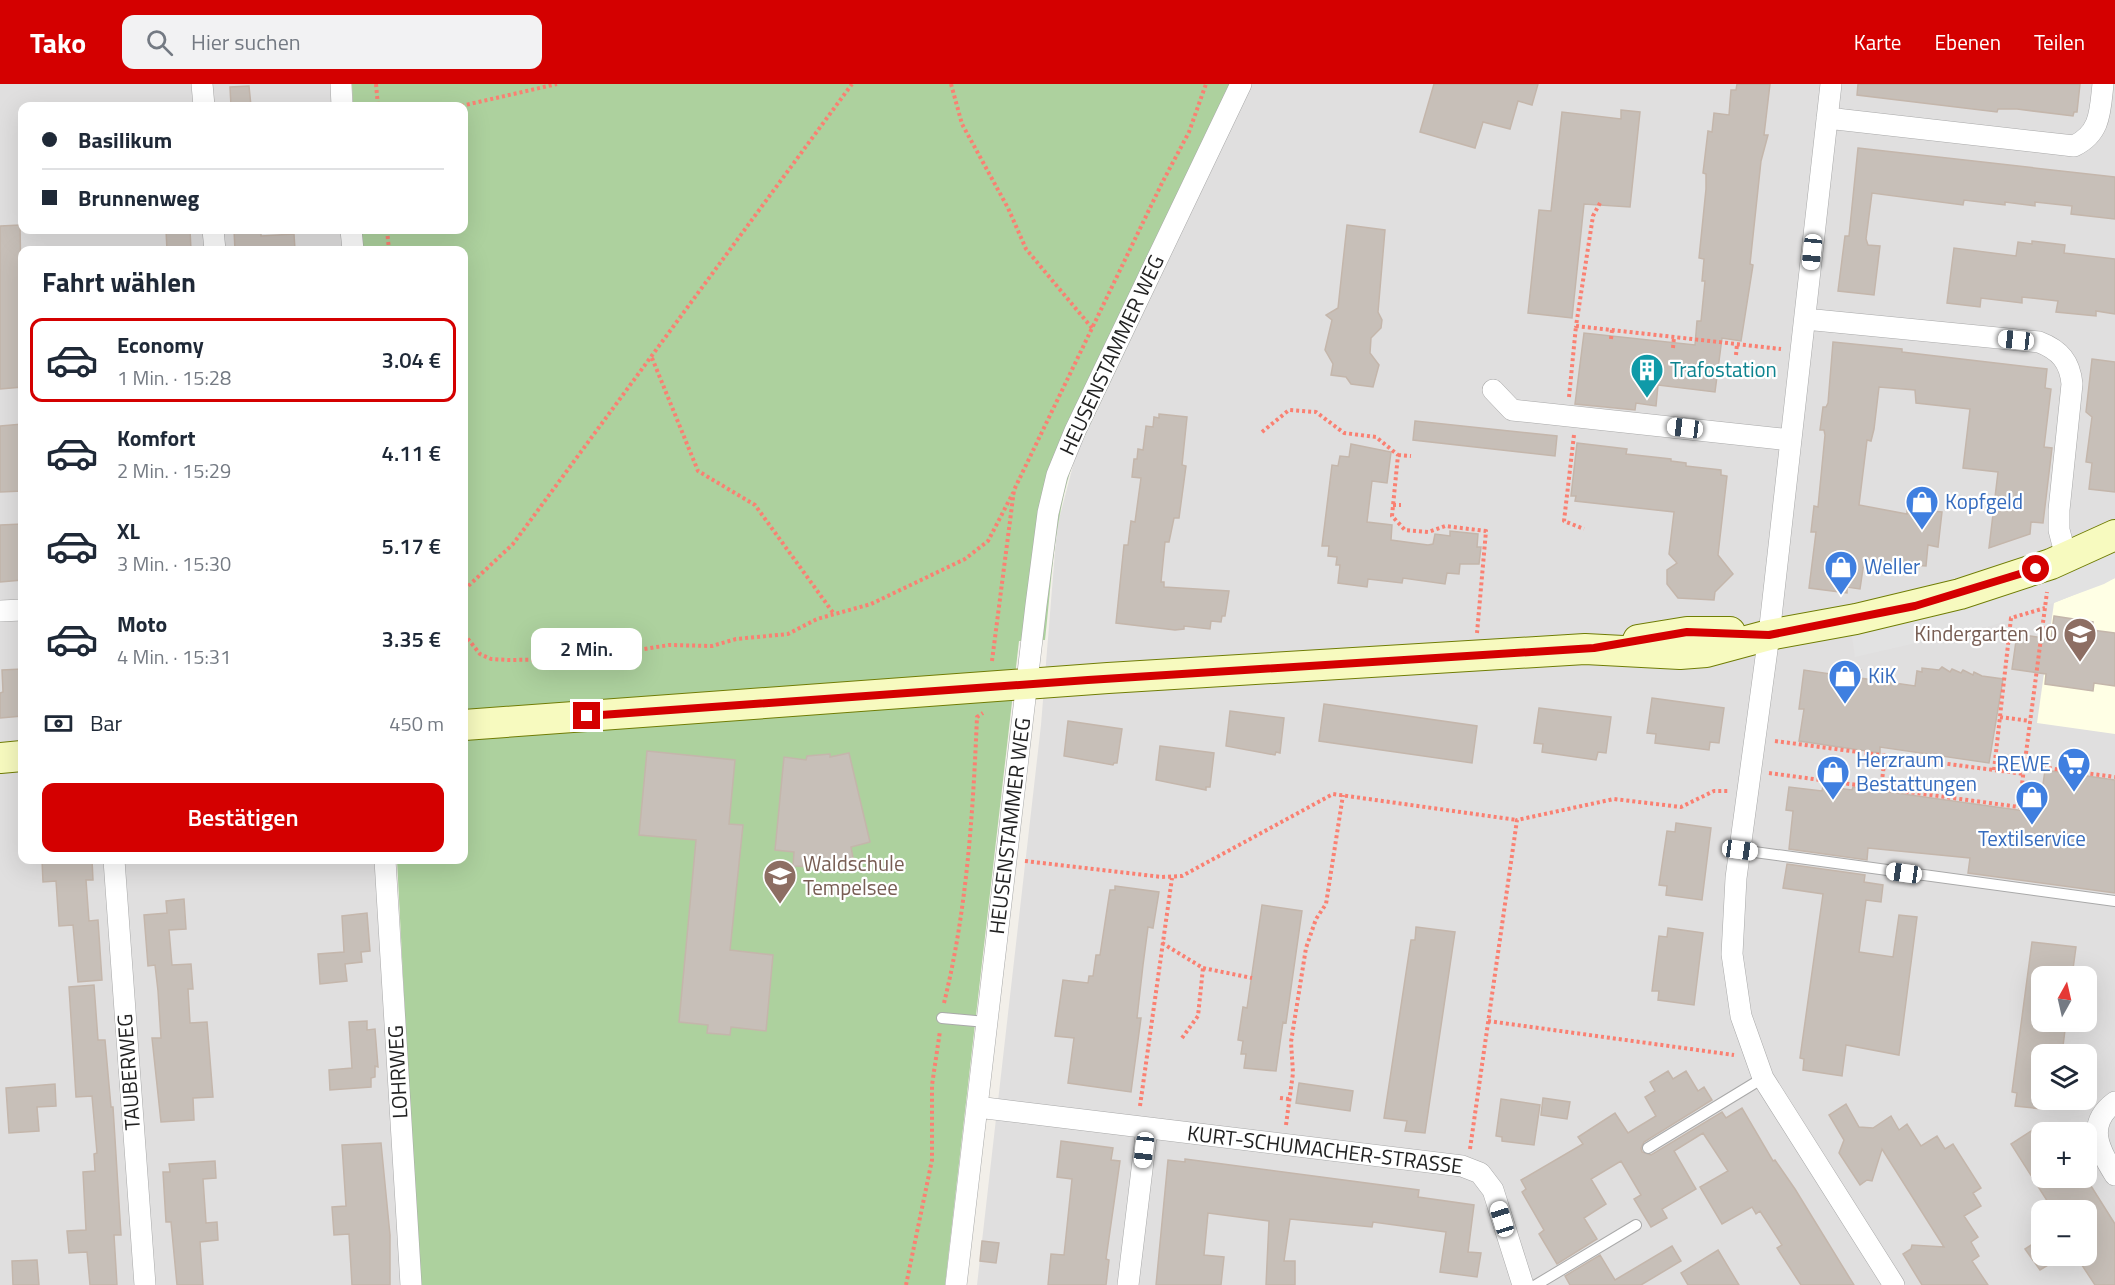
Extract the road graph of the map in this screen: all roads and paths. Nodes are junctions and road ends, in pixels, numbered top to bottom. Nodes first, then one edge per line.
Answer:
1 (202, 84) edge
2 (341, 84) edge
3 (376, 84) edge
4 (557, 84) edge
5 (852, 84) edge
6 (951, 84) edge
7 (1241, 84) edge
8 (1831, 84) edge
9 (2103, 84) edge
10 (204, 102) edge
11 (342, 102) edge
12 (378, 102) edge
13 (468, 104) edge
14 (1827, 118) junction
15 (1600, 203) dead end
16 (1805, 319) junction
17 (1576, 326) junction
18 (1092, 328) dead end
19 (1612, 330) junction
20 (1674, 337) junction
21 (1611, 339) dead end
22 (1737, 344) junction
23 (1673, 348) dead end
24 (1801, 351) junction
25 (1736, 354) dead end
26 (652, 358) junction
27 (1493, 390) dead end
28 (1571, 416) junction
29 (1262, 432) dead end
30 (1791, 440) junction
31 (1398, 455) junction
32 (1411, 456) dead end
33 (1014, 490) dead end
34 (1393, 505) junction
35 (1401, 505) dead end
36 (1584, 529) dead end
37 (2115, 535) edge
38 (2058, 561) junction
39 (468, 586) edge
40 (2045, 608) junction
41 (18, 610) edge
42 (0, 611) edge
43 (834, 614) junction
44 (1769, 635) junction
45 (468, 639) edge
46 (1475, 656) junction
47 (1027, 684) junction
48 (995, 686) junction
49 (2000, 717) junction
50 (2030, 721) junction
51 (468, 725) edge
52 (1755, 738) junction
53 (18, 756) edge
54 (1885, 756) junction
55 (0, 758) edge
56 (2025, 765) junction
57 (1994, 770) junction
58 (1750, 771) junction
59 (2024, 774) junction
60 (2115, 777) edge
61 (1881, 789) junction
62 (1747, 793) junction
63 (1343, 795) junction
64 (1517, 820) junction
65 (1740, 850) junction
66 (1006, 859) junction
67 (114, 864) edge
68 (385, 864) edge
69 (1172, 878) junction
70 (2115, 902) edge
71 (1162, 943) junction
72 (1203, 968) junction
73 (1252, 978) dead end
74 (942, 1018) junction
75 (1488, 1021) junction
76 (986, 1022) junction
77 (1182, 1038) dead end
78 (1754, 1058) junction
79 (1763, 1078) junction
80 (1280, 1098) dead end
81 (1289, 1099) junction
82 (2115, 1102) edge
83 (976, 1107) junction
84 (1142, 1127) junction
85 (1283, 1144) junction
86 (1648, 1148) dead end
87 (1468, 1167) junction
88 (2115, 1174) edge
89 (1635, 1225) dead end
90 (145, 1285) edge
91 (411, 1285) edge
92 (906, 1285) edge
93 (956, 1285) edge
94 (1128, 1285) edge
95 (1523, 1285) edge
96 (1536, 1285) edge
97 (1894, 1285) edge

1 - 10 street
2 - 11 street
3 - 12 path
4 - 13 path
5 - 26 path
6 - 18 path
7 - 47 street, HEUSENSTAMMER WEG
8 - 14 street
9 - 14 street
14 - 16 street
15 - 17 path
16 - 24 street
16 - 38 street
17 - 19 path
17 - 28 path
19 - 20 path
19 - 21 path
20 - 22 path
20 - 23 path
22 - 24 path
22 - 25 path
24 - 30 street
26 - 39 path
26 - 43 path
27 - 28 street
28 - 30 street
28 - 36 path
29 - 31 path
30 - 44 street
31 - 32 path
31 - 34 path
33 - 43 path
34 - 35 path
34 - 46 path
37 - 38 street
38 - 40 path
38 - 44 street
40 - 49 path
40 - 50 path
41 - 42 street
43 - 45 path
44 - 46 street
44 - 52 street
46 - 47 street
47 - 48 street
47 - 66 street, HEUSENSTAMMER WEG
48 - 51 street
48 - 74 path
49 - 50 path
49 - 57 path
50 - 56 path
52 - 54 path
52 - 58 street
53 - 55 street
54 - 57 path
54 - 61 path
56 - 59 path
56 - 60 path
57 - 59 path
58 - 61 path
58 - 62 street
59 - 61 path
62 - 64 path
62 - 65 street
63 - 64 path
63 - 69 path
63 - 81 path
64 - 75 path
65 - 70 lane
65 - 78 street
66 - 69 path
66 - 76 street, HEUSENSTAMMER WEG
67 - 90 street, TAUBERWEG
68 - 91 street, LOHRWEG
69 - 71 path
71 - 72 path
71 - 84 path
72 - 73 path
72 - 77 path
74 - 76 lane
74 - 92 path
75 - 78 path
75 - 87 path
76 - 83 street, HEUSENSTAMMER WEG
78 - 79 street
79 - 86 lane
79 - 97 street
80 - 81 path
81 - 85 path
82 - 88 street
83 - 84 street, KURT-SCHUMACHER-STRASSE
83 - 93 street, HEUSENSTAMMER WEG
84 - 85 street, KURT-SCHUMACHER-STRASSE
84 - 94 street
85 - 87 street, KURT-SCHUMACHER-STRASSE
87 - 95 street, KURT-SCHUMACHER-STRASSE
89 - 96 lane

